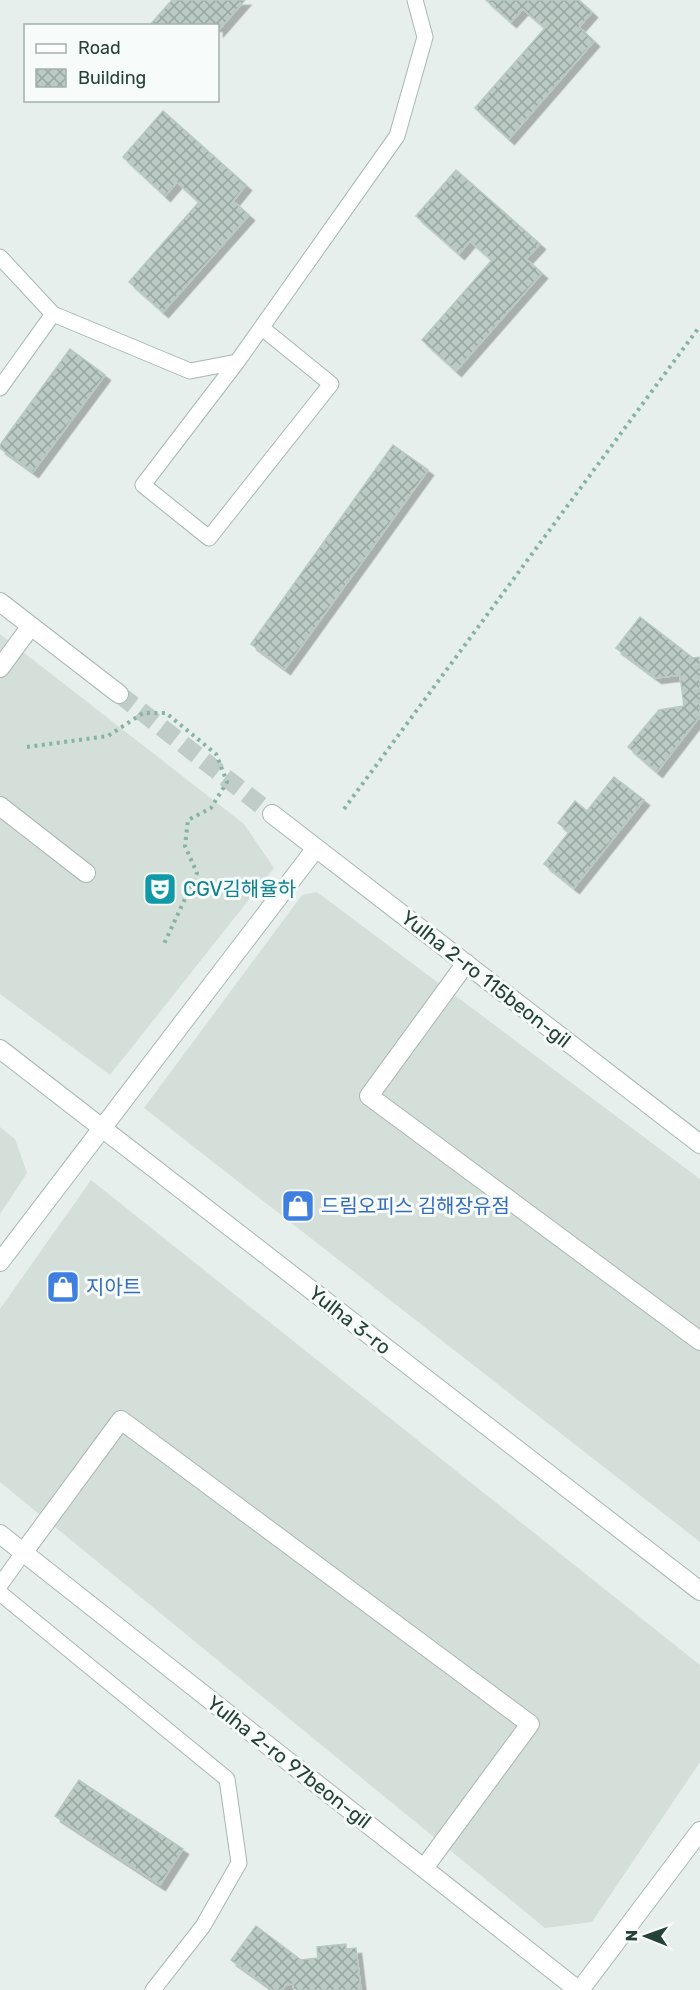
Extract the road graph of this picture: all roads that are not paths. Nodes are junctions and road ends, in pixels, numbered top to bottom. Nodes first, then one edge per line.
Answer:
1 (415, 0) edge
2 (0, 257) edge
3 (53, 314) junction
4 (262, 328) junction
5 (237, 362) junction
6 (2, 382) edge
7 (0, 602) edge
8 (31, 626) junction
9 (0, 668) edge
10 (119, 694) tunnel mouth
11 (0, 806) edge
12 (272, 814) tunnel mouth
13 (316, 848) junction
14 (86, 873) dead end
15 (466, 963) junction
16 (0, 1049) edge
17 (102, 1128) junction
18 (700, 1144) edge
19 (0, 1262) edge
20 (700, 1341) edge
21 (0, 1534) edge
22 (23, 1553) junction
23 (0, 1585) edge
24 (700, 1590) edge
25 (0, 1593) edge
26 (700, 1830) edge
27 (424, 1868) junction
28 (153, 1990) edge
29 (579, 1990) edge

1 - 4 lane
2 - 3 lane
3 - 5 lane
3 - 6 lane
4 - 5 lane
4 - 5 lane
7 - 8 street
8 - 9 street
8 - 10 street
11 - 14 street
12 - 13 street, Yulha 2-ro 115beon-gil
13 - 15 street, Yulha 2-ro 115beon-gil
13 - 17 street
15 - 18 street, Yulha 2-ro 115beon-gil
15 - 20 street
16 - 17 street, Yulha 3-ro
17 - 19 street
17 - 24 street, Yulha 3-ro
21 - 22 street, Yulha 2-ro 97beon-gil
22 - 23 lane
22 - 27 street, Yulha 2-ro 97beon-gil
22 - 27 street
25 - 28 lane
26 - 29 street
27 - 29 street, Yulha 2-ro 97beon-gil

